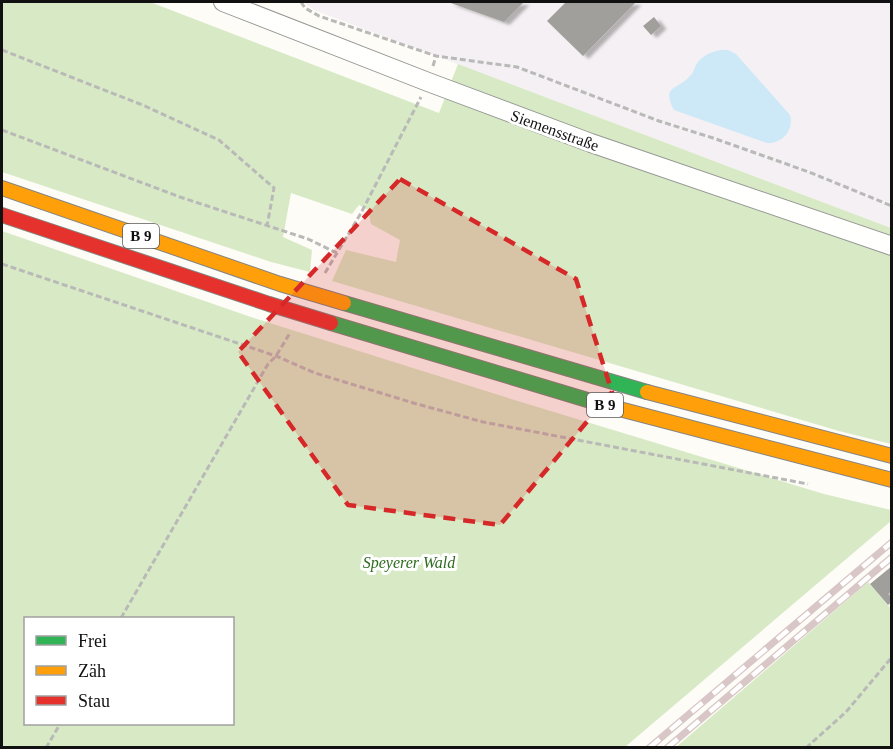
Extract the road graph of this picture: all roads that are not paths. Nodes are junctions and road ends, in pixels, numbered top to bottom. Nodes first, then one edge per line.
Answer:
1 (223, 2) edge
2 (251, 6) edge
3 (2, 188) edge
4 (2, 215) edge
5 (891, 246) edge
6 (891, 456) edge
7 (886, 479) edge

1 - 2 street, Siemensstraße
2 - 5 street, Siemensstraße
3 - 6 highway, B 9, bridge
4 - 7 highway, B 9, bridge

